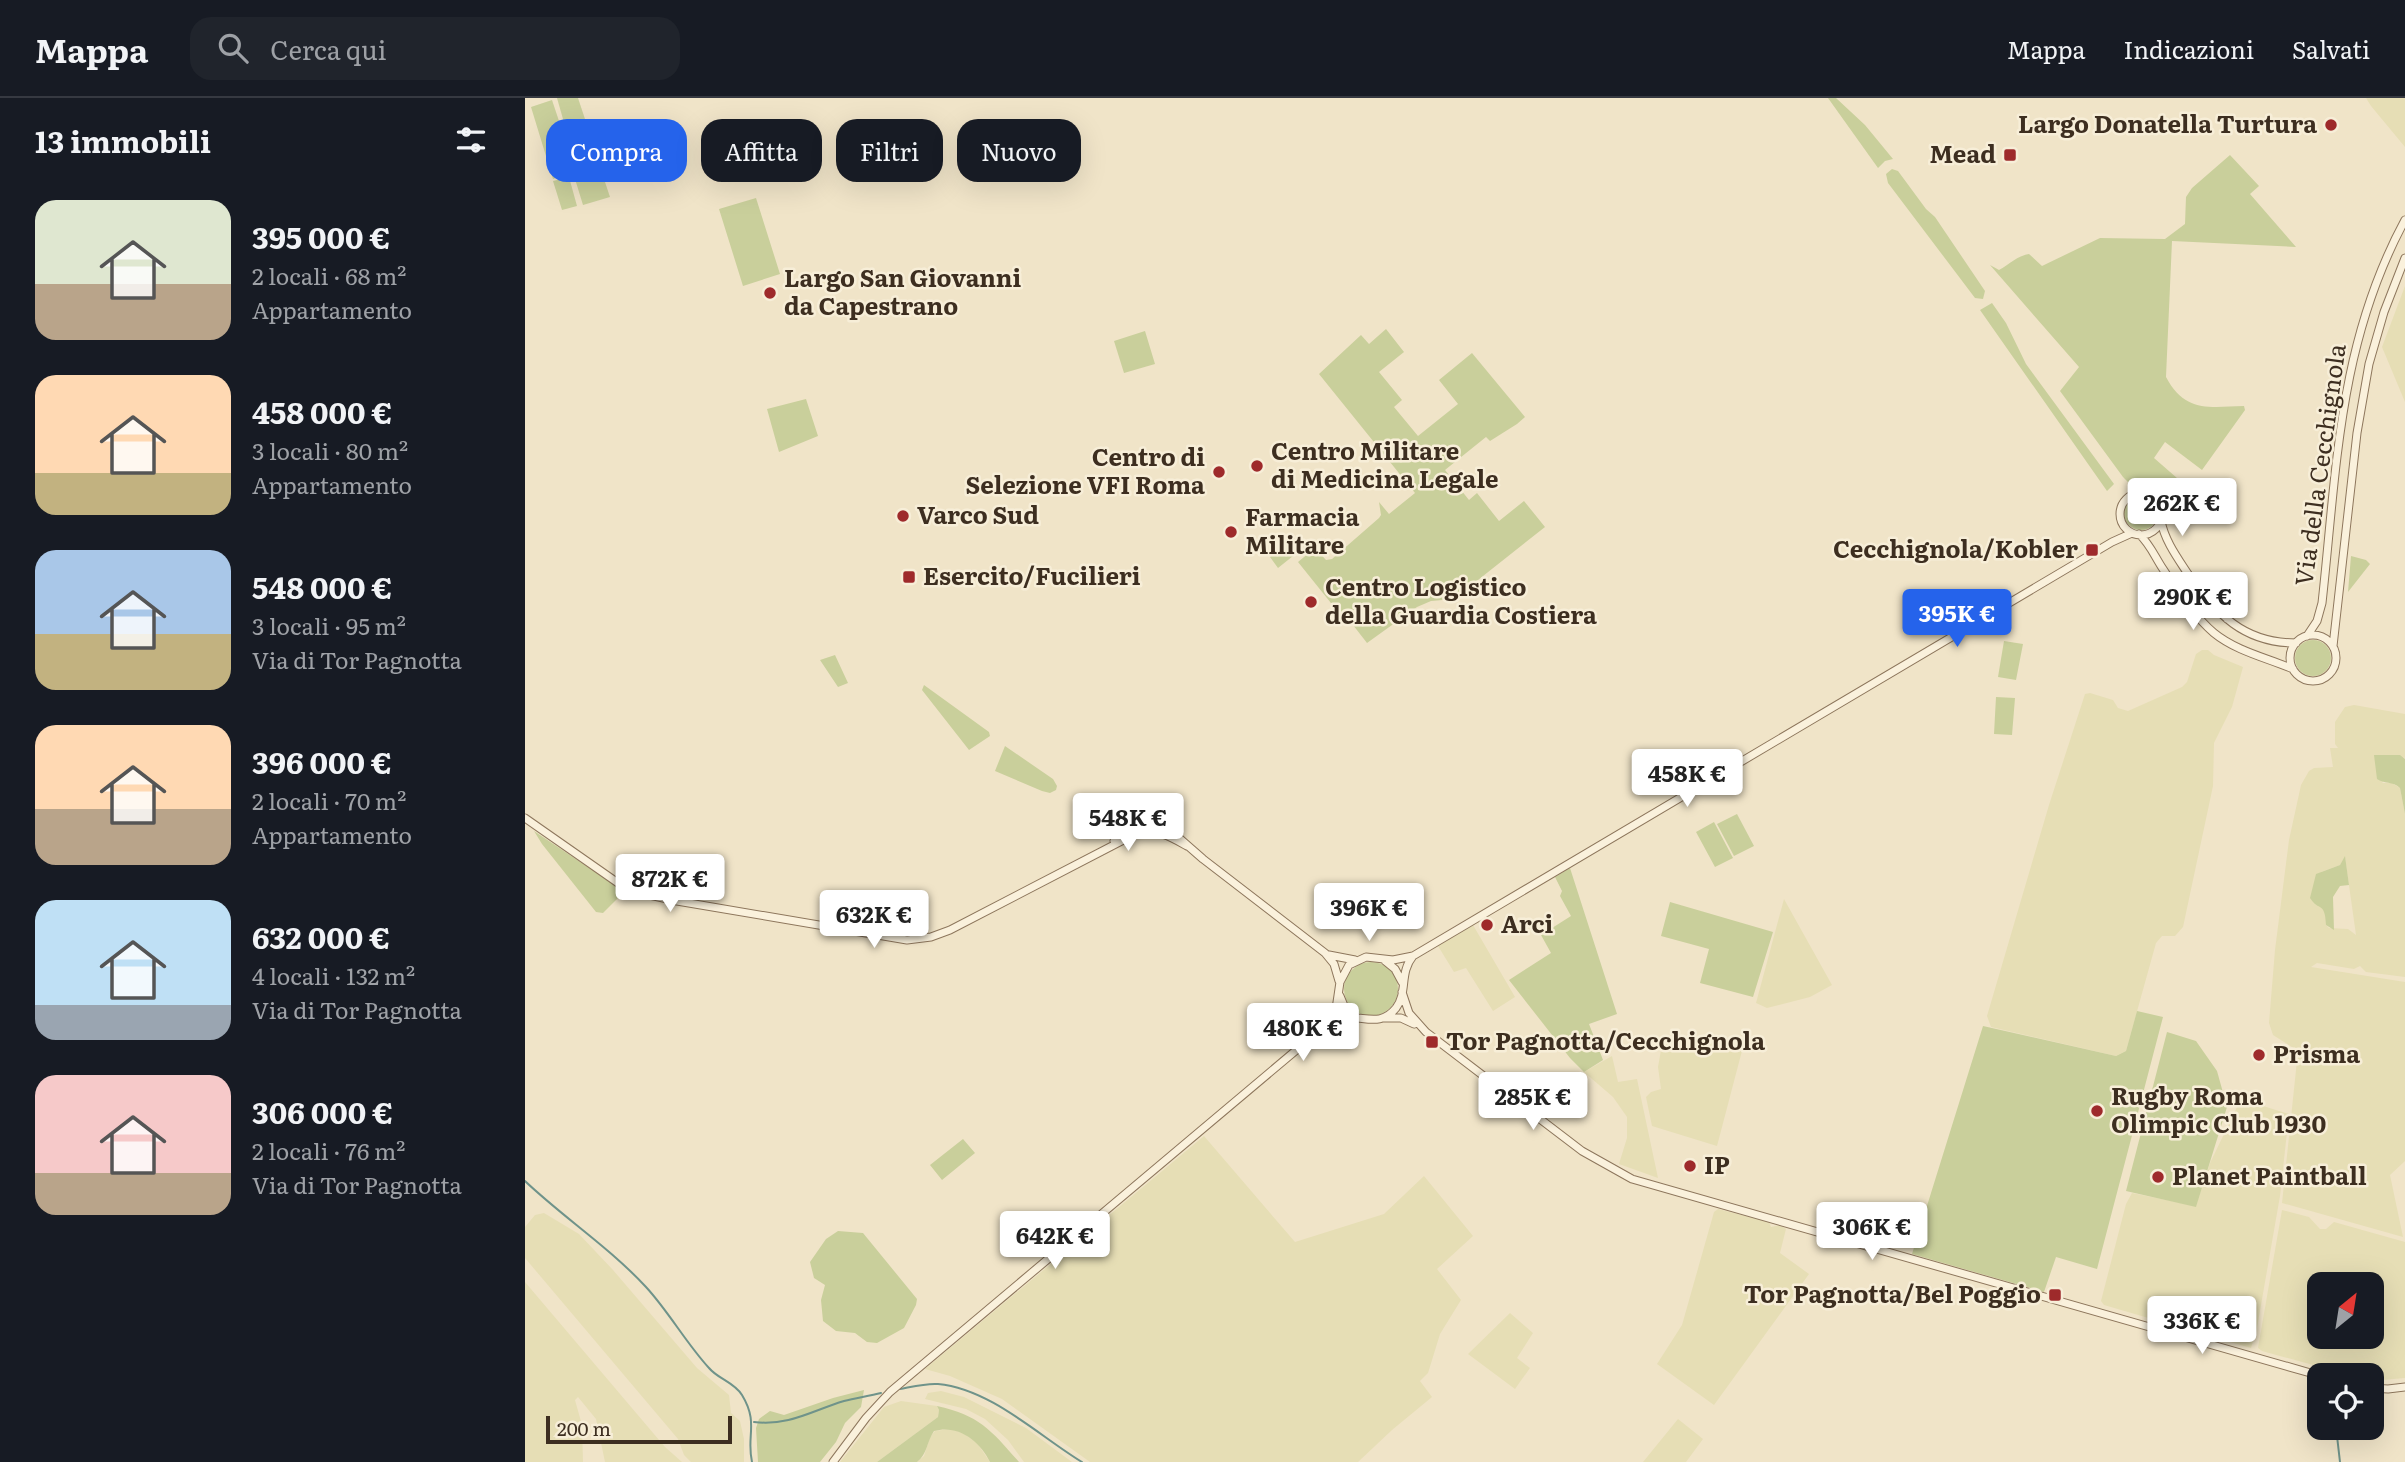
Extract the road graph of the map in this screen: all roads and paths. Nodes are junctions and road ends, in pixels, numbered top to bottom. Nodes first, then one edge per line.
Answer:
1 (2405, 220) edge
2 (2405, 258) edge
3 (2120, 522) junction
4 (2161, 522) junction
5 (2136, 533) junction
6 (2112, 542) junction
7 (2207, 599) junction
8 (2233, 625) junction
9 (2307, 636) junction
10 (2296, 643) junction
11 (2333, 646) junction
12 (2293, 669) junction
13 (525, 818) edge
14 (1325, 953) junction
15 (1413, 956) junction
16 (1384, 960) junction
17 (1356, 961) junction
18 (1340, 982) junction
19 (1402, 982) junction
20 (1402, 992) junction
21 (1339, 994) junction
22 (1359, 1018) junction
23 (1383, 1018) junction
24 (1319, 1031) junction
25 (1426, 1032) junction
26 (2307, 1372) edge
27 (2405, 1387) edge
28 (2384, 1389) edge
29 (833, 1462) edge

1 - 9 street, Via della Cecchignola
2 - 11 street, Via della Cecchignola
3 - 4 street
3 - 5 street
3 - 6 street
4 - 5 street
4 - 7 street
5 - 6 street
5 - 12 street
6 - 15 street
7 - 8 street
7 - 8 street
8 - 10 street
9 - 10 street
9 - 11 street
10 - 12 street
11 - 12 street
13 - 14 street
14 - 17 street
14 - 18 street
15 - 16 street
15 - 19 street
16 - 17 street
16 - 19 street
17 - 18 street
18 - 21 street
19 - 20 street
20 - 23 street
20 - 25 street
21 - 22 street
21 - 24 street
22 - 23 street
22 - 24 street
23 - 25 street
24 - 29 street
25 - 26 street
27 - 28 street

